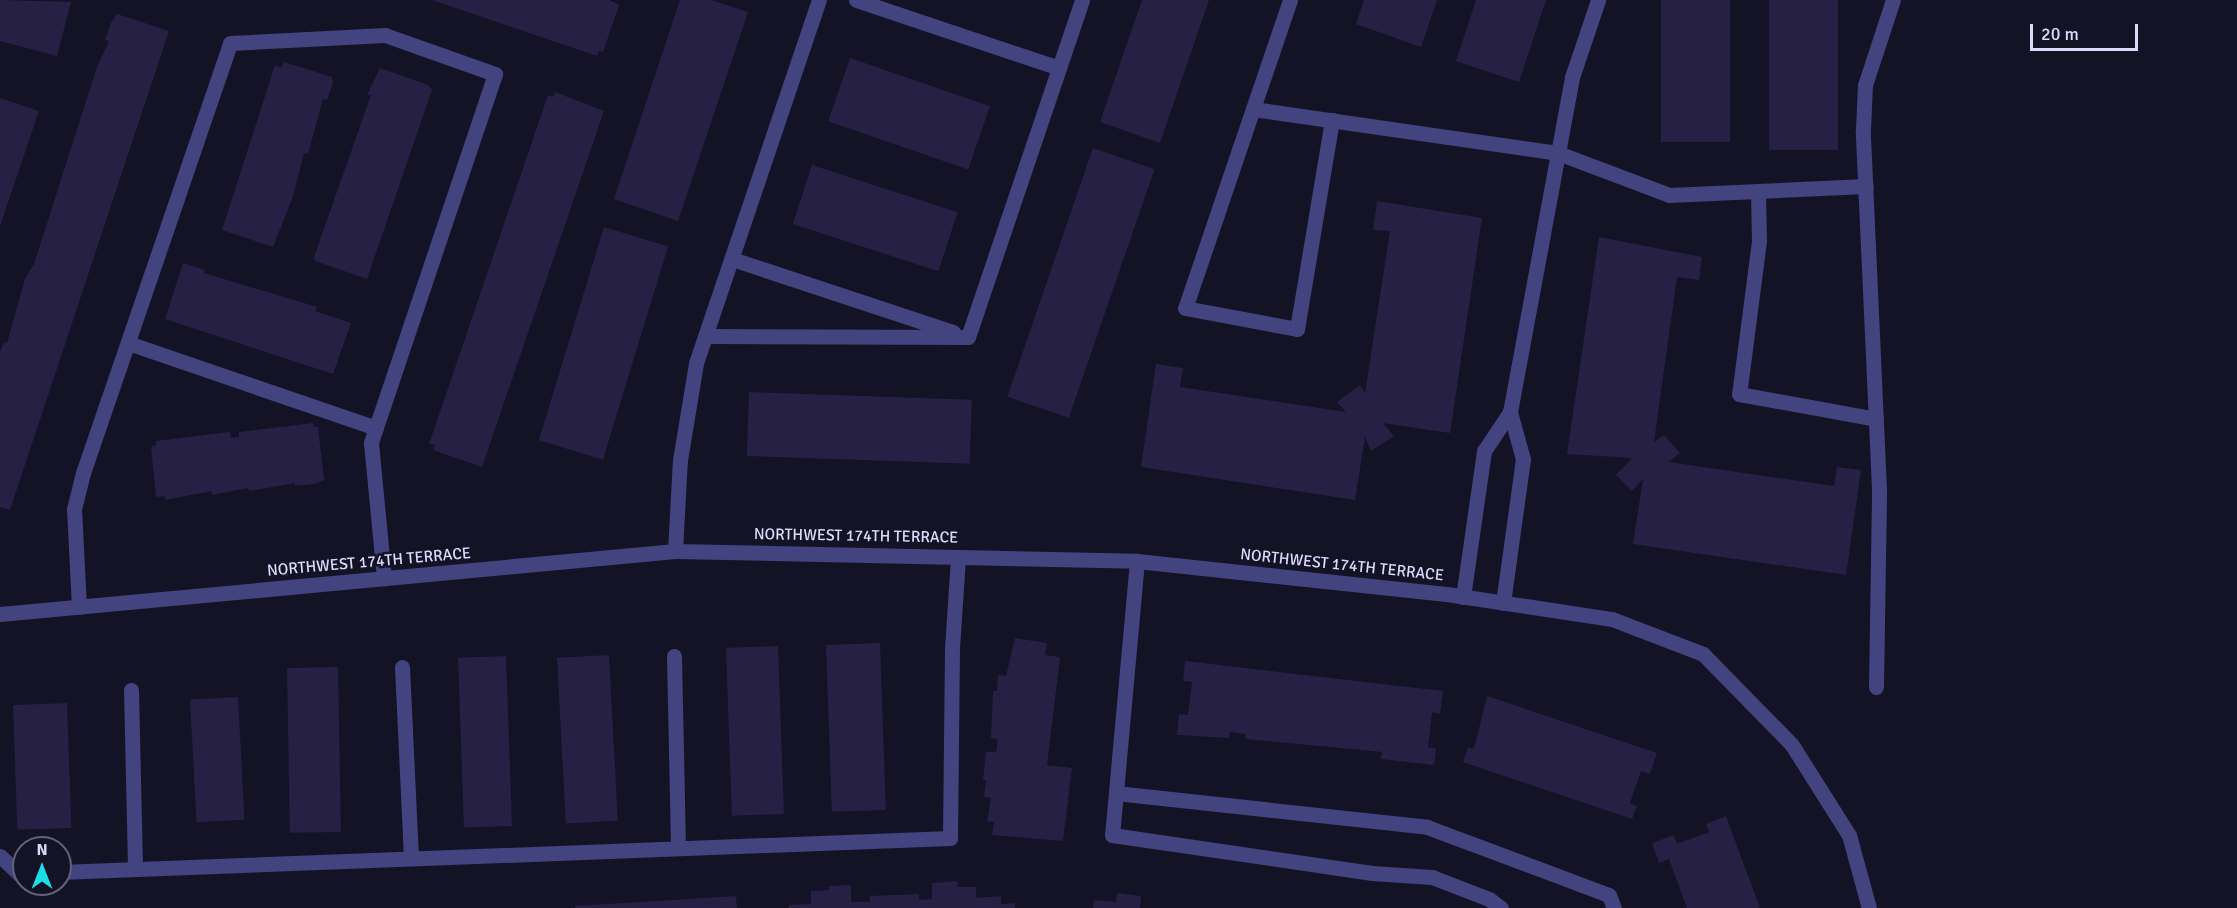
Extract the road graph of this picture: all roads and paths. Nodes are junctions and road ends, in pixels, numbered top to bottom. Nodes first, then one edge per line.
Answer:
1 (819, 0) edge
2 (856, 0) edge
3 (1082, 0) edge
4 (1290, 0) edge
5 (1598, 0) edge
6 (1893, 0) edge
7 (1059, 68) junction
8 (1253, 109) junction
9 (1332, 120) junction
10 (1558, 153) junction
11 (1866, 186) junction
12 (1758, 191) junction
13 (732, 259) junction
14 (706, 336) junction
15 (968, 337) junction
16 (128, 343) junction
17 (1510, 412) junction
18 (1876, 419) junction
19 (376, 428) junction
20 (675, 551) junction
21 (958, 557) junction
22 (1137, 561) junction
23 (384, 578) junction
24 (1463, 597) junction
25 (1503, 603) junction
26 (79, 607) junction
27 (0, 614) edge
28 (674, 656) dead end
29 (402, 667) dead end
30 (1876, 687) dead end
31 (131, 690) dead end
32 (1116, 793) junction
33 (678, 848) junction
34 (0, 856) edge
35 (411, 858) junction
36 (12, 867) edge
37 (135, 869) junction
38 (72, 872) edge
39 (1501, 908) edge
40 (1614, 908) edge
41 (1869, 908) edge

1 - 13 street
2 - 7 street
3 - 7 street
4 - 8 street
5 - 10 street
6 - 11 street
7 - 15 street
8 - 9 street
8 - 9 street
9 - 10 street
10 - 12 street
10 - 17 street
11 - 12 street
11 - 18 street
12 - 18 street
13 - 14 street
13 - 15 street
14 - 15 street
14 - 20 street
16 - 19 street
16 - 19 street
16 - 26 street
17 - 24 street
17 - 25 street
18 - 30 street
19 - 23 street
20 - 21 street, NORTHWEST 174TH TERRACE
20 - 23 street, NORTHWEST 174TH TERRACE
21 - 22 street, NORTHWEST 174TH TERRACE
21 - 33 street
22 - 24 street, NORTHWEST 174TH TERRACE
22 - 32 street
23 - 26 street, NORTHWEST 174TH TERRACE
24 - 25 street, NORTHWEST 174TH TERRACE
25 - 41 street, NORTHWEST 174TH TERRACE
26 - 27 street, NORTHWEST 174TH TERRACE
28 - 33 street
29 - 35 street
31 - 37 street
32 - 39 street
32 - 40 street
33 - 35 street
34 - 36 street
35 - 37 street
37 - 38 street

